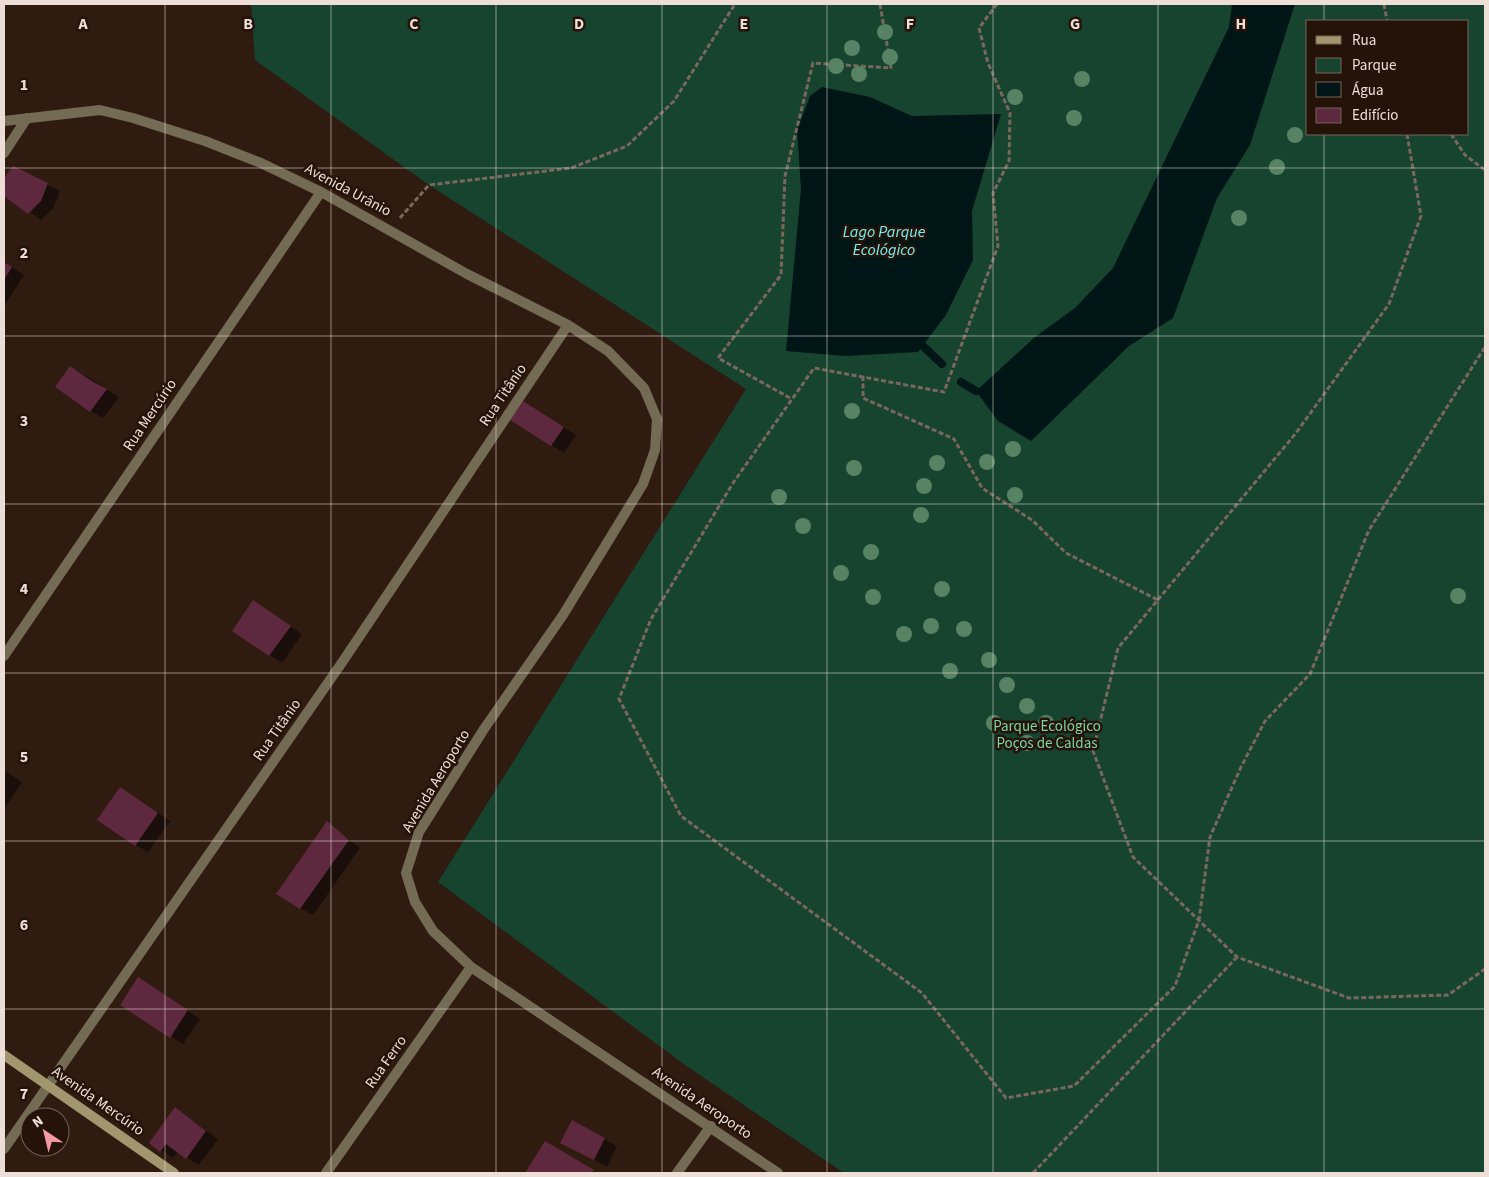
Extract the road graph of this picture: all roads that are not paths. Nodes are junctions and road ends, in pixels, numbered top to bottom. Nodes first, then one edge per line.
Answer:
1 (27, 118) junction
2 (4, 121) edge
3 (4, 153) edge
4 (321, 192) junction
5 (568, 325) junction
6 (644, 388) joint
7 (4, 656) edge
8 (471, 967) junction
9 (4, 1055) edge
10 (48, 1085) junction
11 (710, 1126) junction
12 (4, 1149) edge
13 (174, 1173) edge
14 (326, 1173) edge
15 (677, 1173) edge
16 (778, 1173) edge

1 - 2 street, Avenida Urânio
1 - 3 street
1 - 4 street, Avenida Urânio
4 - 5 street, Avenida Urânio
4 - 7 street, Rua Mercúrio
5 - 6 street, Avenida Urânio
5 - 10 street, Rua Titânio
6 - 8 street, Avenida Aeroporto
8 - 11 street, Avenida Aeroporto
8 - 14 street, Rua Ferro
9 - 10 street, Avenida Mercúrio
10 - 12 street, Rua Titânio
10 - 13 street, Avenida Mercúrio
11 - 15 street
11 - 16 street, Avenida Aeroporto

